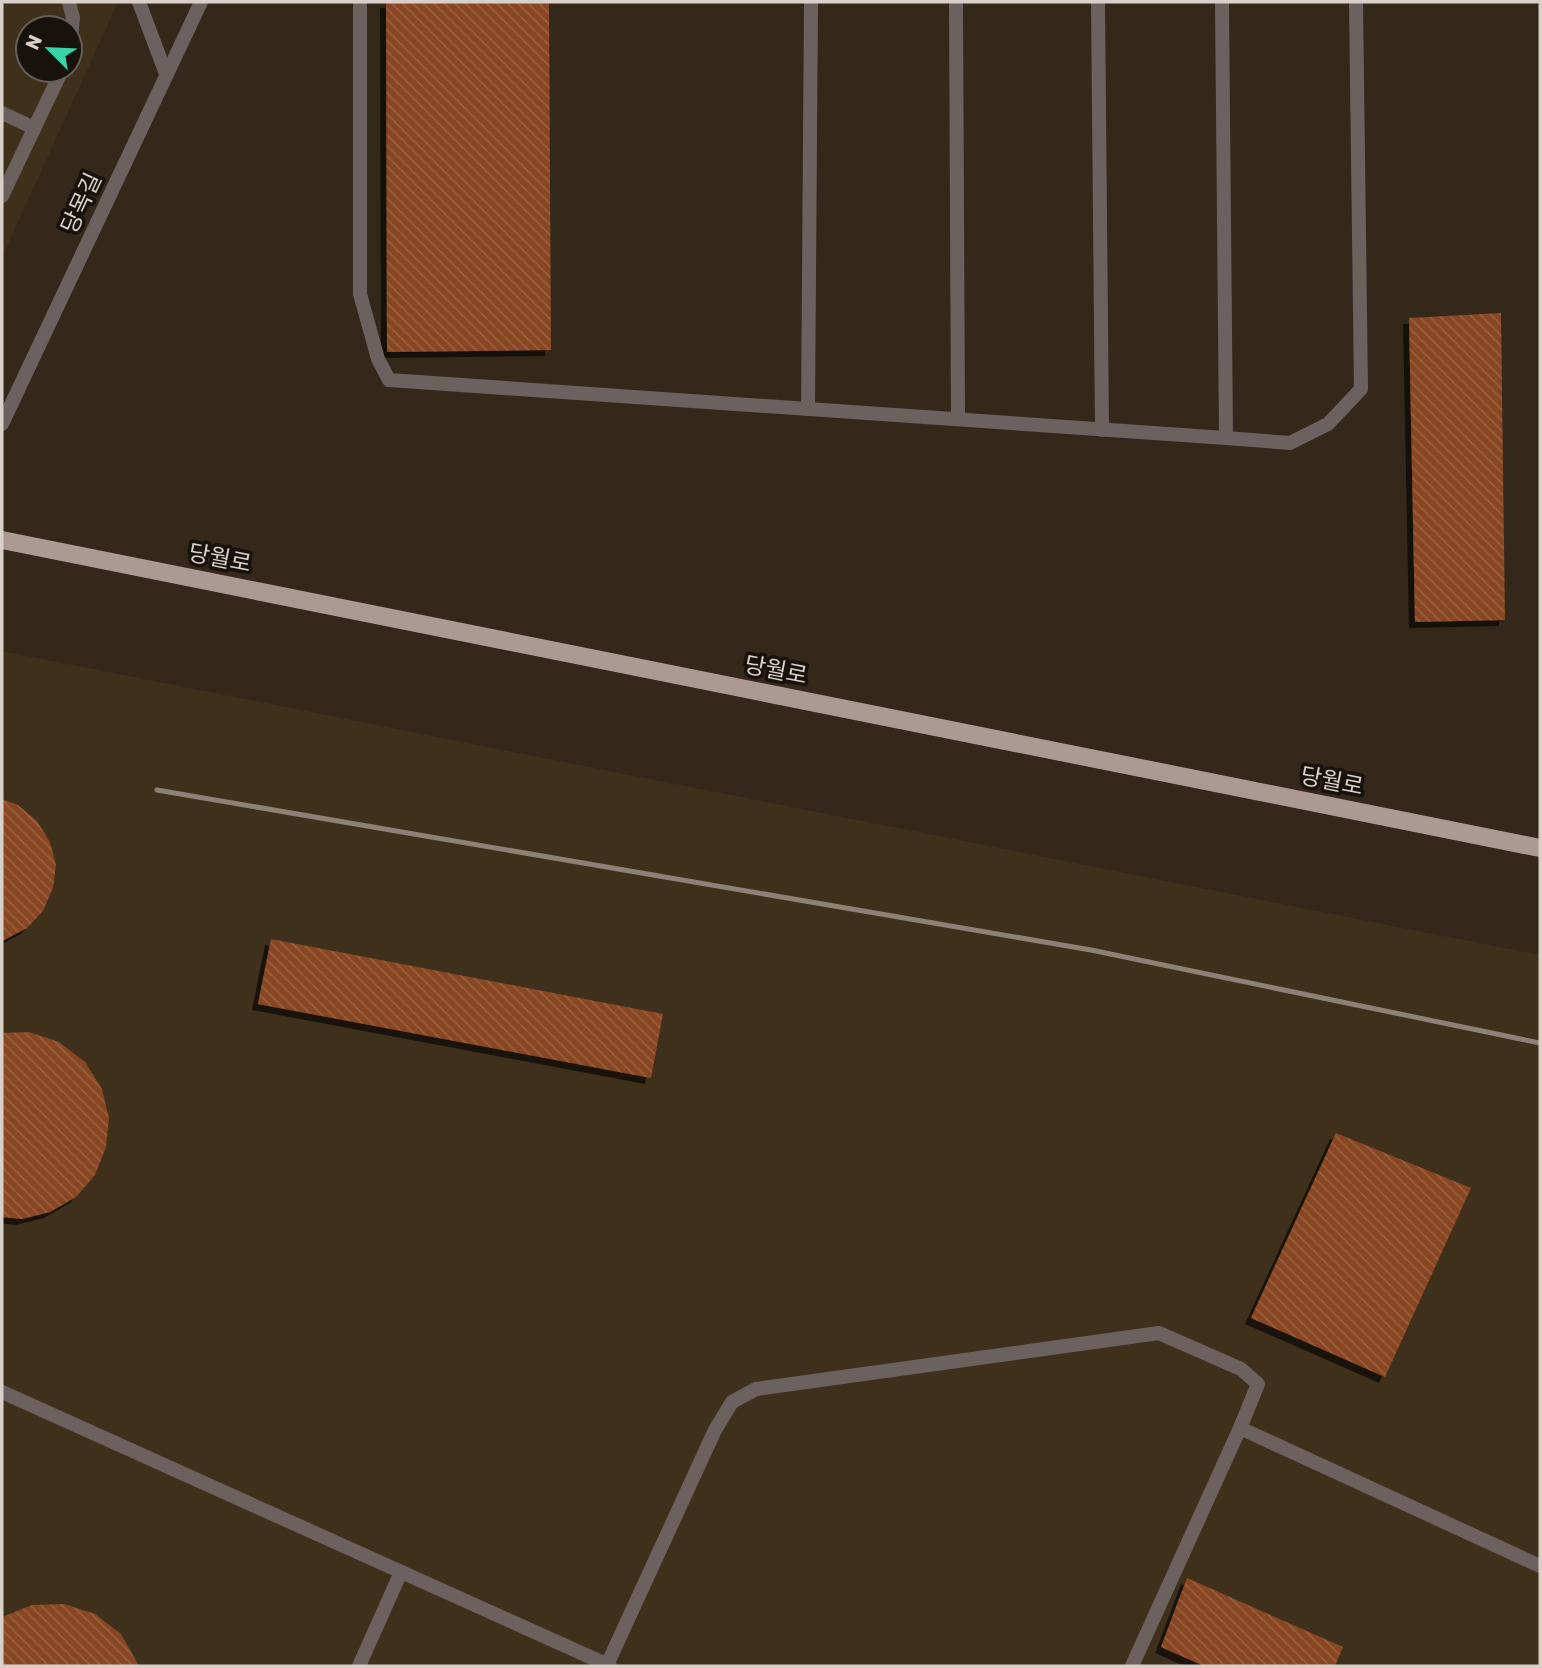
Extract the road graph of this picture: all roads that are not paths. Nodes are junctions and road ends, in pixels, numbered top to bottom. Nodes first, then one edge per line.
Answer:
1 (139, 2) edge
2 (201, 2) edge
3 (360, 2) edge
4 (811, 2) edge
5 (956, 2) edge
6 (1098, 2) edge
7 (1222, 2) edge
8 (1356, 2) edge
9 (166, 74) junction
10 (55, 84) edge
11 (2, 113) edge
12 (34, 128) junction
13 (2, 196) edge
14 (808, 409) junction
15 (958, 419) junction
16 (2, 424) edge
17 (1102, 430) junction
18 (1226, 438) junction
19 (2, 540) edge
20 (1540, 848) edge
21 (2, 1392) edge
22 (1240, 1427) junction
23 (1540, 1566) edge
24 (401, 1572) junction
25 (359, 1666) edge
26 (608, 1666) edge
27 (1132, 1666) edge

1 - 9 street
2 - 9 street, 당목길
3 - 14 street
4 - 14 street
5 - 15 street
6 - 17 street
7 - 18 street
8 - 18 street
9 - 16 street, 당목길
10 - 12 street
11 - 12 street
12 - 13 street
14 - 15 street
15 - 17 street
17 - 18 street
19 - 20 main road, 당월로
21 - 24 street
22 - 23 street
22 - 26 street
22 - 27 street
24 - 25 street
24 - 26 street

